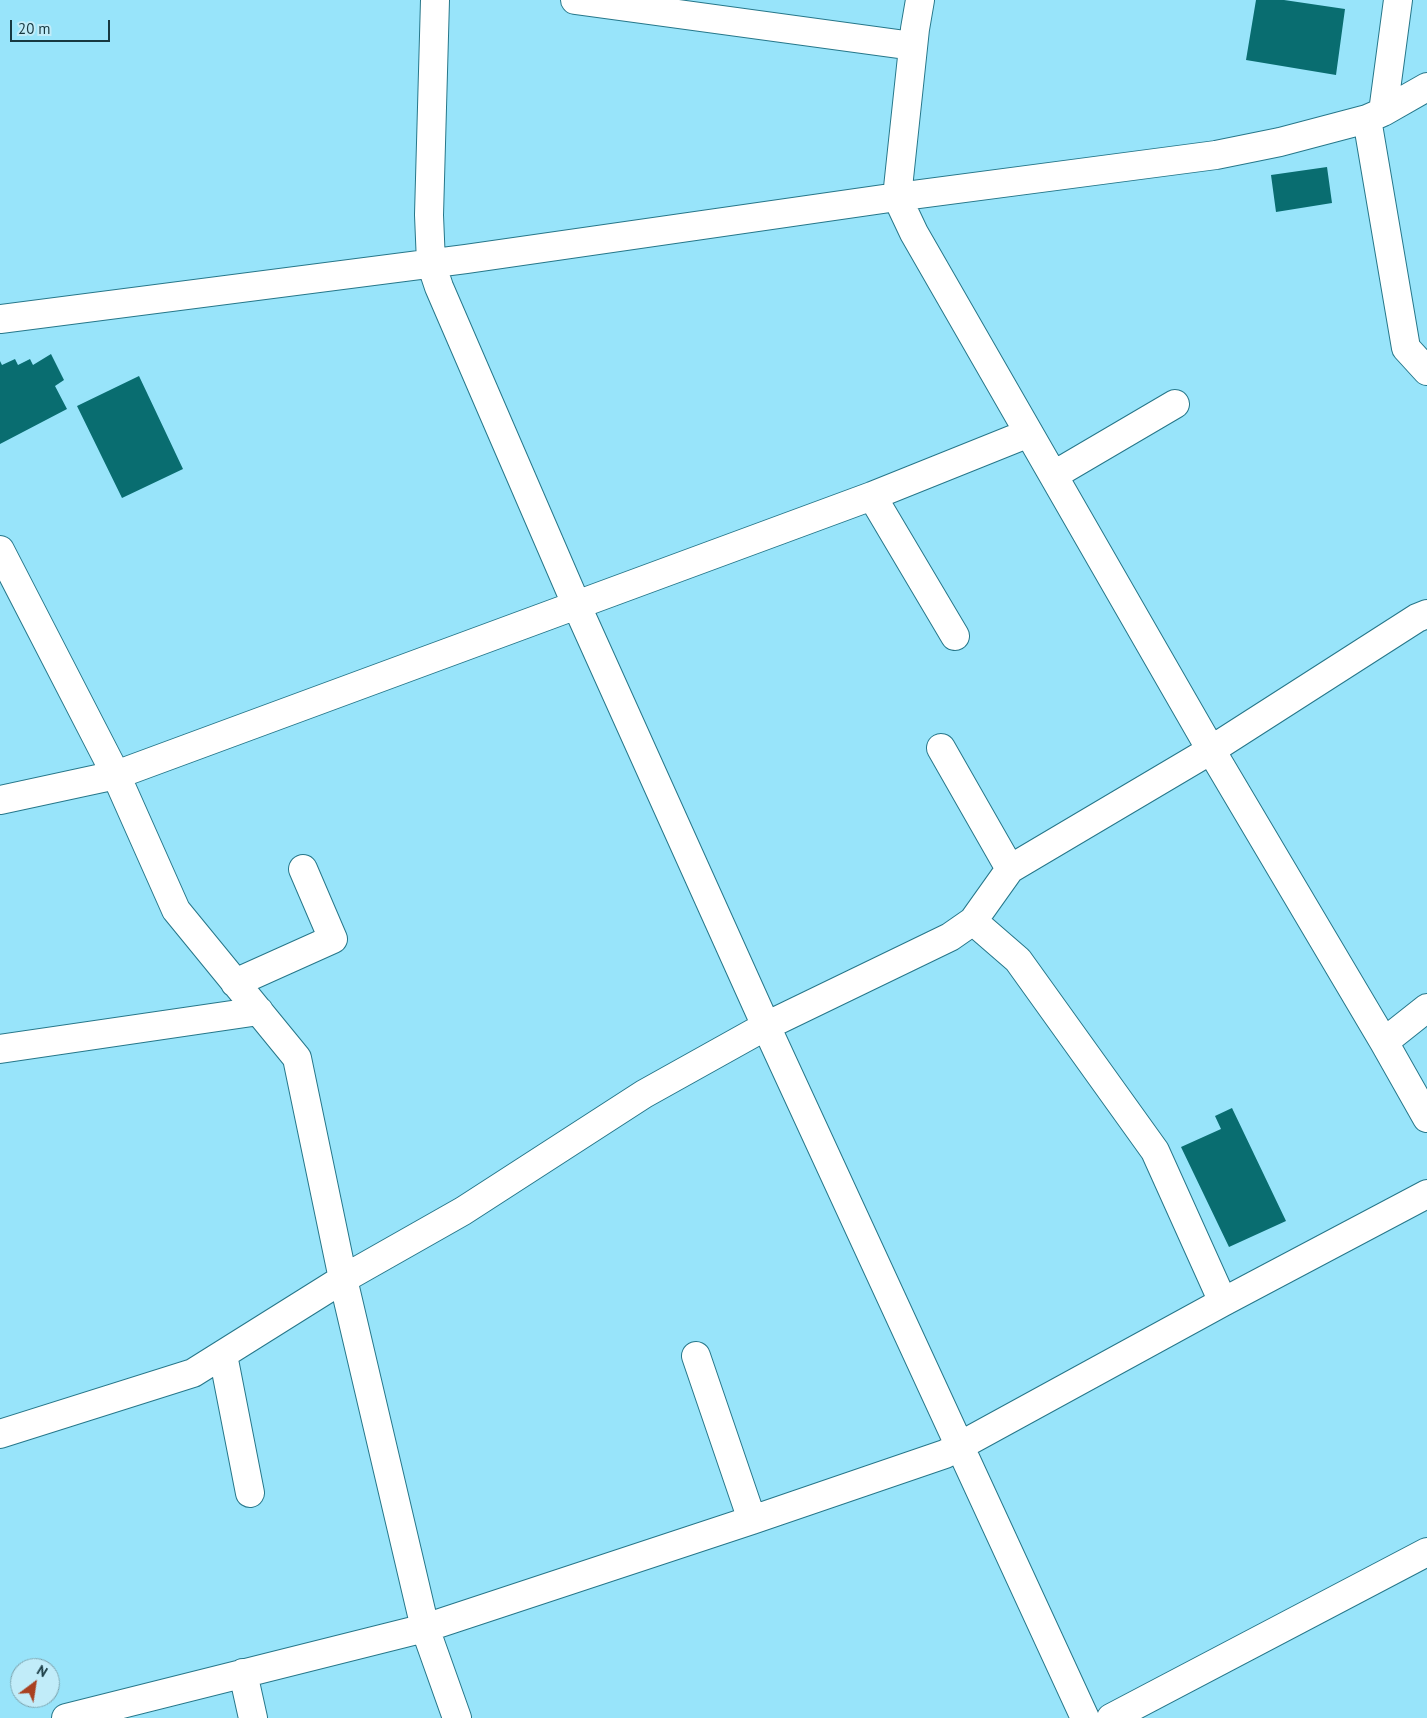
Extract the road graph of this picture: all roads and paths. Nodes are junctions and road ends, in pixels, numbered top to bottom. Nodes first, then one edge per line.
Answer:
1 (435, 0) edge
2 (575, 0) edge
3 (920, 0) edge
4 (1398, 0) edge
5 (913, 46) junction
6 (1427, 87) edge
7 (1375, 115) junction
8 (897, 197) junction
9 (431, 263) junction
10 (0, 319) edge
11 (1427, 371) edge
12 (1175, 404) dead end
13 (1029, 434) junction
14 (1054, 474) junction
15 (872, 496) junction
16 (0, 550) edge
17 (576, 604) junction
18 (1427, 614) edge
19 (955, 636) dead end
20 (941, 748) dead end
21 (1211, 750) junction
22 (116, 775) junction
23 (0, 800) edge
24 (303, 868) dead end
25 (1010, 869) junction
26 (973, 922) junction
27 (236, 983) junction
28 (1427, 1008) edge
29 (259, 1011) junction
30 (766, 1026) junction
31 (1384, 1042) junction
32 (0, 1049) edge
33 (1427, 1118) edge
34 (1427, 1194) edge
35 (343, 1279) junction
36 (1223, 1302) junction
37 (223, 1355) junction
38 (696, 1356) dead end
39 (0, 1434) edge
40 (960, 1447) junction
41 (250, 1493) dead end
42 (752, 1520) junction
43 (1427, 1552) edge
44 (425, 1628) junction
45 (243, 1673) junction
46 (66, 1718) edge
47 (253, 1718) edge
48 (457, 1718) edge
49 (1085, 1718) edge
50 (1111, 1718) edge

1 - 9 street
2 - 5 street
3 - 5 street
4 - 7 street
5 - 8 street
6 - 7 street
7 - 8 street
7 - 11 street
8 - 9 street
8 - 13 street
9 - 10 street
9 - 17 street
12 - 14 street
13 - 14 street
13 - 15 street
14 - 21 street
15 - 17 street
15 - 19 street
16 - 22 street
17 - 22 street
17 - 30 street
18 - 21 street
20 - 25 street
21 - 25 street
21 - 31 street
22 - 23 street
22 - 27 street
24 - 27 street
25 - 26 street
26 - 30 street
26 - 36 street
27 - 29 street
28 - 31 street
29 - 32 street
29 - 35 street
30 - 35 street
30 - 40 street
31 - 33 street
34 - 36 street
35 - 37 street
35 - 44 street
36 - 40 street
37 - 39 street
37 - 41 street
38 - 42 street
40 - 42 street
40 - 49 street
42 - 44 street
43 - 50 street
44 - 45 street
44 - 48 street
45 - 46 street
45 - 47 street

